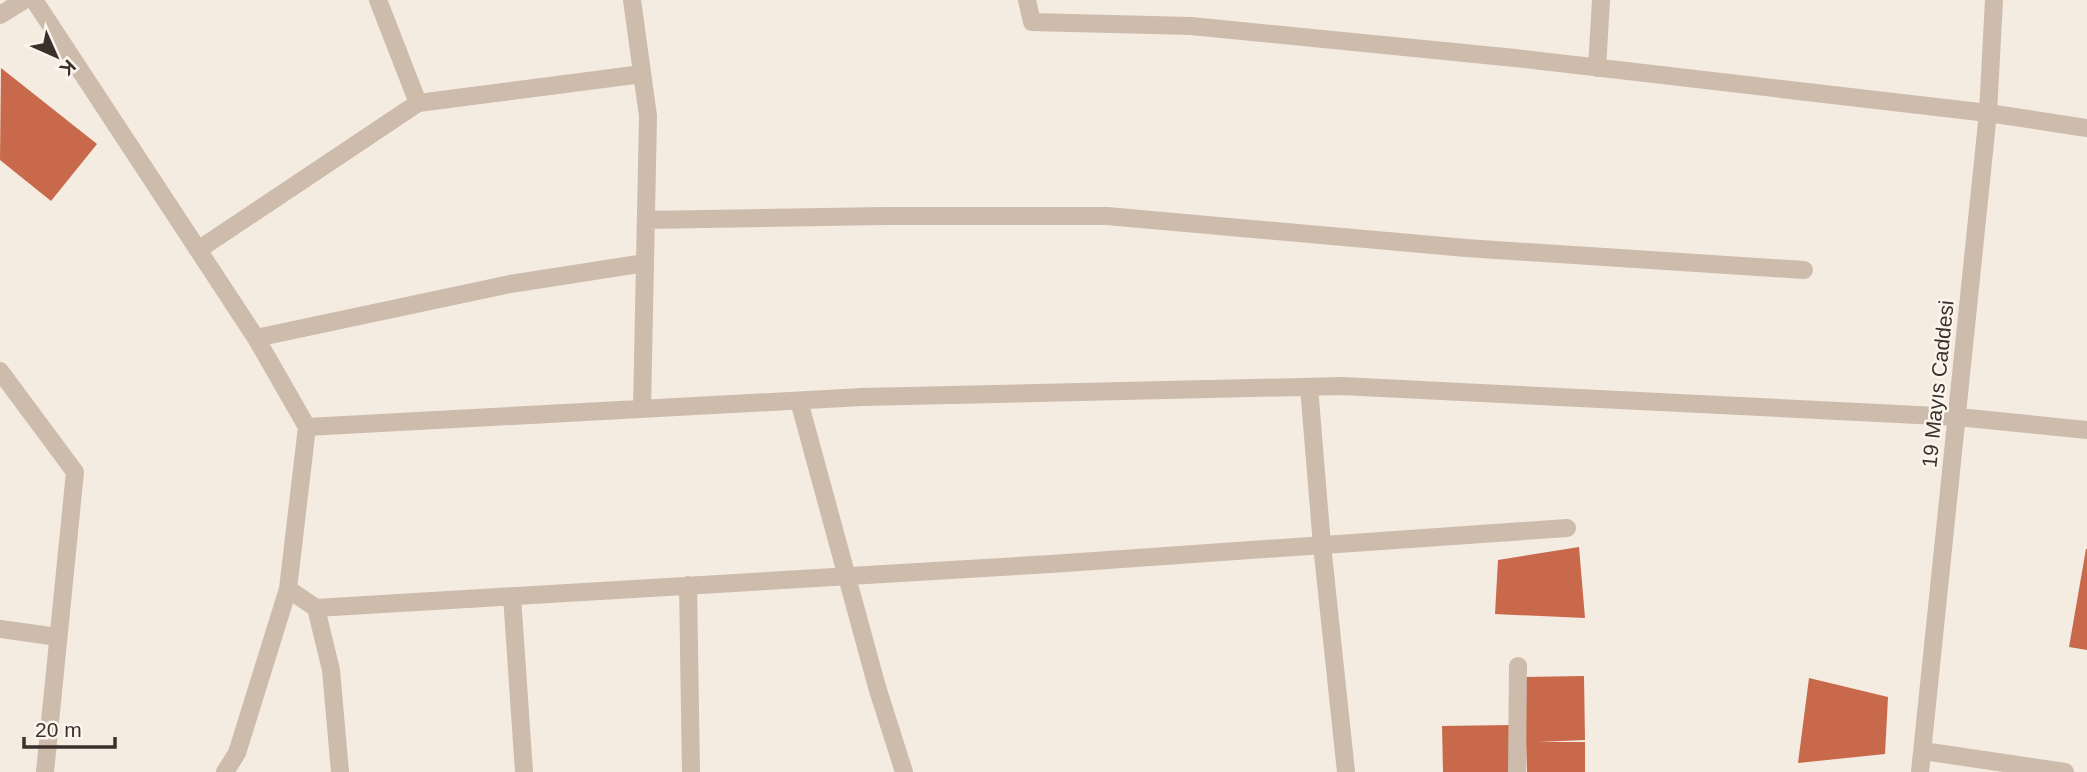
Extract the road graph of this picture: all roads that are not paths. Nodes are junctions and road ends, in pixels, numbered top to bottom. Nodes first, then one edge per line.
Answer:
1 (24, 0) edge
2 (34, 0) edge
3 (378, 0) edge
4 (632, 0) edge
5 (1027, 0) edge
6 (1601, 0) edge
7 (1994, 0) edge
8 (0, 15) edge
9 (1597, 68) junction
10 (642, 74) junction
11 (418, 103) junction
12 (1988, 113) junction
13 (2087, 128) edge
14 (646, 220) junction
15 (198, 250) junction
16 (645, 263) junction
17 (1804, 270) dead end
18 (256, 338) junction
19 (0, 371) edge
20 (1309, 387) junction
21 (799, 401) junction
22 (642, 409) junction
23 (1958, 417) junction
24 (307, 426) junction
25 (2087, 430) edge
26 (1567, 528) dead end
27 (1322, 545) junction
28 (847, 576) junction
29 (688, 586) junction
30 (288, 589) junction
31 (512, 596) junction
32 (316, 608) junction
33 (0, 629) edge
34 (58, 637) junction
35 (1518, 666) dead end
36 (1923, 751) junction
37 (45, 772) edge
38 (225, 772) edge
39 (340, 772) edge
40 (524, 772) edge
41 (691, 772) edge
42 (896, 772) edge
43 (904, 772) edge
44 (1346, 772) edge
45 (1517, 772) edge
46 (1920, 772) edge
47 (2065, 772) edge

1 - 8 street
2 - 15 street
3 - 11 street
4 - 10 street
5 - 9 street
6 - 9 street
7 - 12 street, 19 Mayıs Caddesi
9 - 12 street
10 - 11 street
10 - 14 street
11 - 15 street
12 - 13 street
12 - 23 street, 19 Mayıs Caddesi
14 - 16 street
14 - 17 street
15 - 18 street
16 - 18 street
16 - 22 street
18 - 24 street
19 - 34 street
20 - 21 street
20 - 23 street
20 - 27 street
21 - 22 street
21 - 28 street
22 - 24 street
23 - 25 street
23 - 36 street, 19 Mayıs Caddesi
24 - 30 street
26 - 27 street
27 - 28 street
27 - 44 street
28 - 29 street
28 - 43 street
29 - 31 street
29 - 41 street
30 - 32 street
30 - 38 street
31 - 32 street
31 - 40 street
32 - 39 street
33 - 34 street
34 - 37 street
35 - 45 street
36 - 46 street, 19 Mayıs Caddesi
36 - 47 street
42 - 43 street

